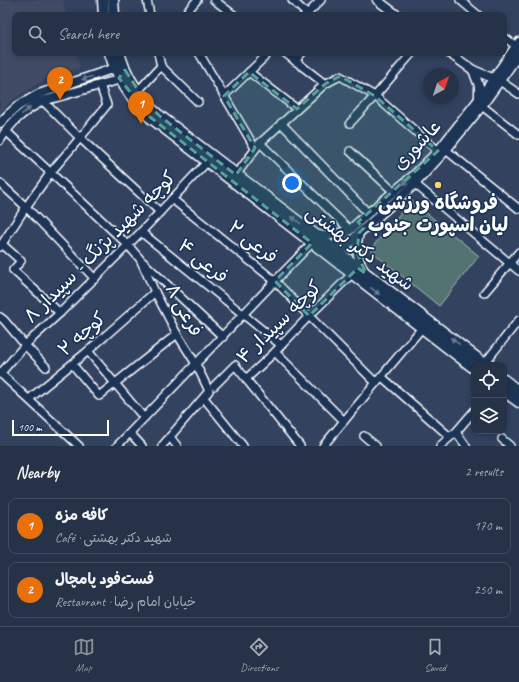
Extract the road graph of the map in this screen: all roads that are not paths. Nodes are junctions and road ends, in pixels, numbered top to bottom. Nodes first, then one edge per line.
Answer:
1 (103, 0) edge
2 (112, 0) edge
3 (147, 0) edge
4 (197, 0) edge
5 (214, 0) edge
6 (292, 0) edge
7 (321, 0) edge
8 (377, 0) edge
9 (460, 0) edge
10 (104, 12) edge
11 (114, 12) edge
12 (149, 12) edge
13 (187, 12) edge
14 (230, 12) edge
15 (304, 12) edge
16 (310, 12) edge
17 (393, 12) edge
18 (474, 12) edge
19 (507, 39) edge
20 (518, 47) edge
21 (112, 56) edge
22 (119, 56) edge
23 (159, 56) edge
24 (201, 56) edge
25 (266, 56) edge
26 (289, 56) edge
27 (299, 56) edge
28 (409, 56) edge
29 (453, 56) edge
30 (295, 61) junction
31 (161, 66) junction
32 (473, 70) junction
33 (120, 72) junction
34 (249, 72) junction
35 (497, 80) junction
36 (325, 84) junction
37 (100, 85) junction
38 (59, 87) junction
39 (138, 91) junction
40 (519, 94) edge
41 (62, 96) junction
42 (224, 96) junction
43 (376, 96) junction
44 (43, 101) junction
45 (198, 102) dead end
46 (480, 102) junction
47 (297, 109) junction
48 (0, 123) edge
49 (281, 123) junction
50 (350, 123) dead end
51 (6, 131) junction
52 (519, 134) edge
53 (80, 138) junction
54 (0, 140) edge
55 (258, 145) junction
56 (442, 150) junction
57 (350, 151) dead end
58 (207, 162) junction
59 (51, 172) junction
60 (236, 174) junction
61 (0, 183) edge
62 (415, 184) junction
63 (394, 192) junction
64 (172, 199) junction
65 (26, 207) junction
66 (519, 209) edge
67 (160, 212) junction
68 (368, 213) junction
69 (358, 222) junction
70 (350, 230) junction
71 (362, 230) junction
72 (141, 232) junction
73 (313, 238) junction
74 (128, 245) junction
75 (1, 246) edge
76 (519, 252) edge
77 (334, 253) junction
78 (140, 260) junction
79 (510, 263) junction
80 (519, 271) edge
81 (352, 274) junction
82 (366, 274) junction
83 (95, 279) junction
84 (275, 281) junction
85 (155, 292) junction
86 (484, 293) dead end
87 (60, 313) junction
88 (244, 314) junction
89 (309, 316) junction
90 (0, 317) edge
91 (519, 320) edge
92 (422, 328) junction
93 (177, 334) junction
94 (223, 336) junction
95 (25, 345) junction
96 (281, 345) junction
97 (88, 350) junction
98 (274, 352) junction
99 (482, 362) edge
100 (487, 362) edge
101 (72, 364) junction
102 (196, 364) junction
103 (471, 366) edge
104 (46, 367) dead end
105 (0, 373) edge
106 (382, 377) junction
107 (246, 379) junction
108 (115, 382) junction
109 (507, 382) edge
110 (376, 383) junction
111 (211, 389) junction
112 (519, 392) edge
113 (507, 393) edge
114 (204, 398) junction
115 (30, 399) junction
116 (519, 402) edge
117 (471, 414) edge
118 (144, 418) junction
119 (344, 421) junction
120 (130, 433) junction
121 (453, 434) junction
122 (364, 436) dead end
123 (170, 437) junction
124 (502, 440) dead end
125 (79, 446) edge
126 (117, 446) edge
127 (142, 446) edge
128 (162, 446) edge
129 (177, 446) edge
130 (243, 446) edge
131 (300, 446) edge
132 (323, 446) edge
133 (376, 446) edge
134 (440, 446) edge
135 (466, 446) edge
136 (510, 446) edge

1 - 10 main road
2 - 11 main road
3 - 12 street
4 - 13 street
5 - 14 street
6 - 15 street
7 - 16 street
8 - 17 street
9 - 18 street
19 - 20 street
20 - 35 street, عاشوری
21 - 33 main road, شهید دکتر بهشتی
22 - 33 main road, شهید دکتر بهشتی
23 - 31 street
24 - 42 street
25 - 34 street
26 - 30 street
27 - 30 street
28 - 43 street
29 - 32 street
30 - 36 street
31 - 39 street
31 - 45 street
32 - 35 street
32 - 46 street
33 - 37 street
33 -> 38 street
33 - 39 main road, شهید دکتر بهشتی
33 - 58 main road, شهید دکتر بهشتی
34 - 42 street
34 - 47 street
35 - 40 street
35 - 46 street, عاشوری
36 - 43 street
36 - 47 street
37 - 41 street
37 - 53 street
38 - 41 street
38 - 48 street
39 - 60 main road, شهید دکتر بهشتی
41 - 44 street
42 - 55 street
43 - 50 street
43 - 56 street
51 -> 44 street
44 - 53 street
46 - 52 street
46 - 56 street, عاشوری
47 - 49 street
49 - 55 street
49 - 68 street
51 - 54 street
51 - 59 street, فرعی ۸
53 - 59 street
53 - 67 street
55 - 60 street
55 - 70 street
56 - 62 street, عاشوری
56 -> 63 street, عاشوری
56 - 66 street
57 - 63 street
58 - 64 street, کوچه شهید پژنگ - سپیدار ۸
58 - 73 main road, شهید دکتر بهشتی
59 - 65 street
59 - 74 street, فرعی ۸
73 -> 60 main road, شهید دکتر بهشتی
61 - 65 street
62 - 71 street, عاشوری
62 - 79 street
63 - 68 street, عاشوری
64 - 67 street, کوچه شهید پژنگ - سپیدار ۸
64 - 84 street, فرعی ۲
65 - 75 street
65 - 83 street
67 - 72 street, کوچه شهید پژنگ - سپیدار ۸
68 - 69 street, عاشوری
69 - 70 street, عاشوری
69 - 71 street
70 - 73 street
70 - 77 street, عاشوری
71 - 77 street, عاشوری
71 - 82 street
72 - 74 street, کوچه شهید پژنگ - سپیدار ۸
72 - 88 street, فرعی ۴
73 - 77 main road, شهید دکتر بهشتی
73 - 84 street
74 - 78 street, فرعی ۸
74 - 83 street, کوچه شهید پژنگ - سپیدار ۸
75 - 87 street
76 - 79 street
77 - 81 main road, شهید دکتر بهشتی
77 - 82 main road, شهید دکتر بهشتی
78 - 85 street, فرعی ۸
78 - 94 street
79 - 80 street
79 - 86 street
81 - 89 street, کوچه سپیدار ۴
81 -> 92 main road, شهید دکتر بهشتی
99 -> 82 main road, شهید دکتر بهشتی
83 - 87 street, کوچه شهید پژنگ - سپیدار ۸
84 - 88 street
84 - 89 street, فرعی ۲
85 - 93 street, فرعی ۸
85 - 97 street, کوچه ۲
87 - 95 street, کوچه شهید پژنگ - سپیدار ۸
88 - 94 street
88 - 96 street, فرعی ۴
89 - 96 street, کوچه سپیدار ۴
89 - 110 street, فرعی ۲
90 - 95 street
91 - 100 street
92 - 103 main road, شهید دکتر بهشتی
92 - 106 street
93 - 102 street, فرعی ۸
93 - 108 street
94 - 102 street
95 - 104 street
95 - 105 street, کوچه شهید پژنگ - سپیدار ۸
96 - 98 street, کوچه سپیدار ۴
97 - 101 street, کوچه ۲
97 - 108 street
98 - 107 street, کوچه سپیدار ۴
98 - 119 street
101 - 108 street
101 - 115 street, کوچه ۲
102 - 111 street, فرعی ۸
102 - 118 street
105 - 115 street
106 - 110 street
106 - 121 street
107 - 111 street, کوچه سپیدار ۴
107 - 131 street
108 - 118 street
109 - 112 main road
110 - 119 street
111 - 114 street, کوچه سپیدار ۴
113 - 116 main road
114 - 123 street, کوچه سپیدار ۴
114 - 130 street
115 - 125 street
117 - 121 street
118 - 120 street
119 - 132 street
120 - 126 street
120 - 127 street
121 - 134 street
121 - 135 street
122 - 133 street
123 - 128 street, کوچه سپیدار ۴
123 - 129 street
124 - 136 street

